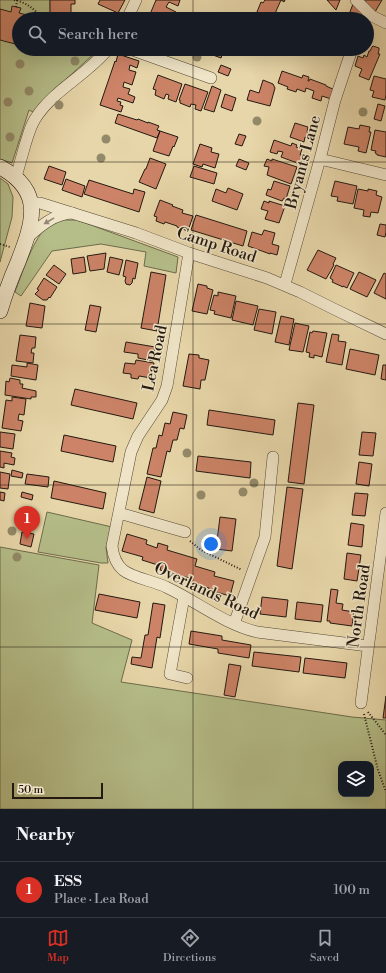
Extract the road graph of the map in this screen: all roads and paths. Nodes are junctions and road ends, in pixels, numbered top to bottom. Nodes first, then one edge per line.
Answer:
1 (16, 0) edge
2 (136, 0) edge
3 (356, 0) edge
4 (16, 7) dead end
5 (36, 12) edge
6 (130, 12) edge
7 (364, 12) edge
8 (374, 21) edge
9 (386, 23) edge
10 (101, 56) edge
11 (150, 56) edge
12 (350, 56) edge
13 (211, 78) dead end
14 (320, 159) junction
15 (0, 167) edge
16 (386, 175) edge
17 (16, 177) junction
18 (31, 203) junction
19 (75, 214) junction
20 (27, 238) junction
21 (0, 244) edge
22 (5, 245) dead end
23 (189, 253) junction
24 (285, 284) junction
25 (0, 311) edge
26 (386, 334) edge
27 (273, 457) dead end
28 (119, 513) junction
29 (386, 513) edge
30 (185, 532) joint
31 (128, 573) joint
32 (252, 574) junction
33 (184, 597) junction
34 (234, 624) junction
35 (368, 646) junction
36 (187, 678) dead end
37 (361, 703) junction
38 (386, 735) edge
39 (386, 792) edge

1 - 4 path
1 - 5 path
2 - 6 street
3 - 7 street
8 - 9 street
10 - 17 street
11 - 13 street
12 - 14 street, Bryants Lane
14 - 16 street
14 - 24 street, Bryants Lane
15 - 17 main road
17 - 18 main road
18 - 19 street, Camp Road
18 - 20 main road
19 -> 20 street
19 - 23 street, Camp Road
20 - 25 main road
21 - 22 path
23 - 24 street, Camp Road
23 - 28 street, Lea Road
24 - 26 street, Camp Road
27 - 32 street
28 - 30 street
28 - 31 street, Lea Road
29 - 35 street, North Road
30 - 32 path
31 - 33 street, Overlands Road
32 - 34 street
33 - 34 street, Overlands Road
33 - 36 street
34 - 35 street, Overlands Road
35 - 37 street, North Road
37 - 38 path
37 - 39 path

